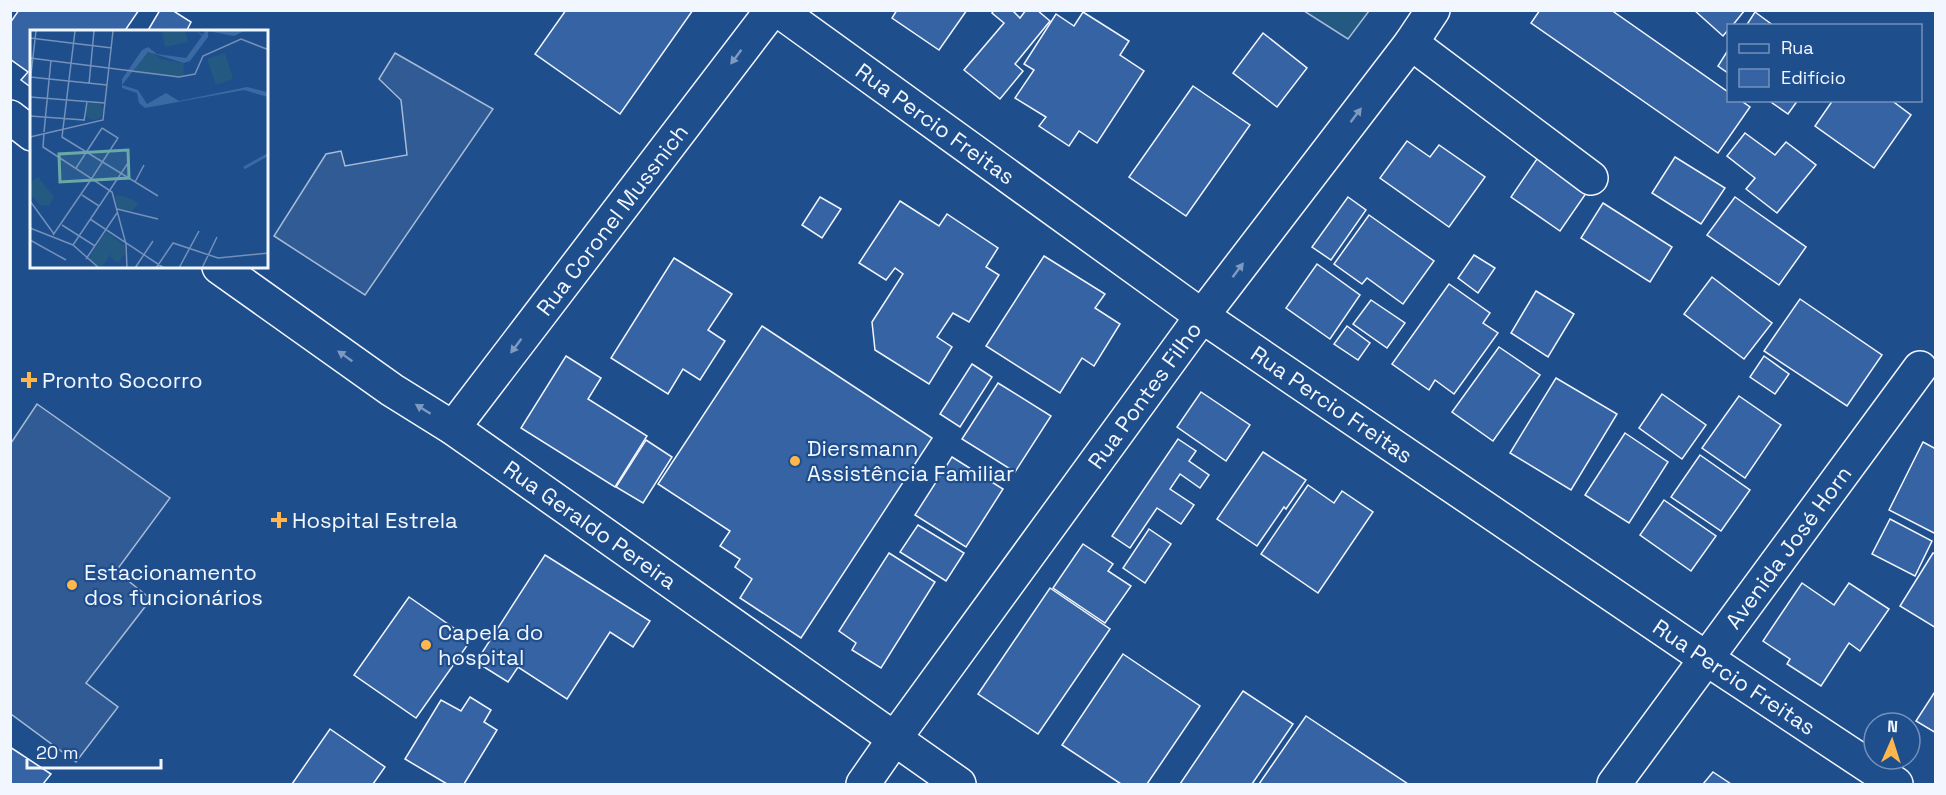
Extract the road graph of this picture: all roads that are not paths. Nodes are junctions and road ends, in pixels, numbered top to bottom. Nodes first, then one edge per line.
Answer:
1 (772, 10) edge
2 (778, 10) edge
3 (1432, 10) edge
4 (1411, 43) junction
5 (10, 117) edge
6 (30, 132) edge
7 (1591, 178) dead end
8 (220, 268) edge
9 (1202, 316) junction
10 (1920, 368) dead end
11 (453, 428) junction
12 (1707, 659) junction
13 (895, 738) junction
14 (863, 784) edge
15 (959, 784) edge
16 (1614, 784) edge
17 (1896, 784) edge

1 -> 11 main road, Rua Coronel Mussnich
2 - 9 main road, Rua Percio Freitas
3 - 4 main road, Rua Pontes Filho
4 - 7 main road
9 -> 4 main road, Rua Pontes Filho
5 - 6 main road
11 -> 8 main road, Rua Geraldo Pereira
9 - 12 main road, Rua Percio Freitas
9 - 13 main road, Rua Pontes Filho
10 - 12 main road, Avenida José Horn
11 - 13 main road, Rua Geraldo Pereira
12 - 16 main road, Avenida José Horn
12 - 17 main road, Rua Percio Freitas
13 - 14 main road, Rua Pontes Filho
13 - 15 main road, Rua Geraldo Pereira

